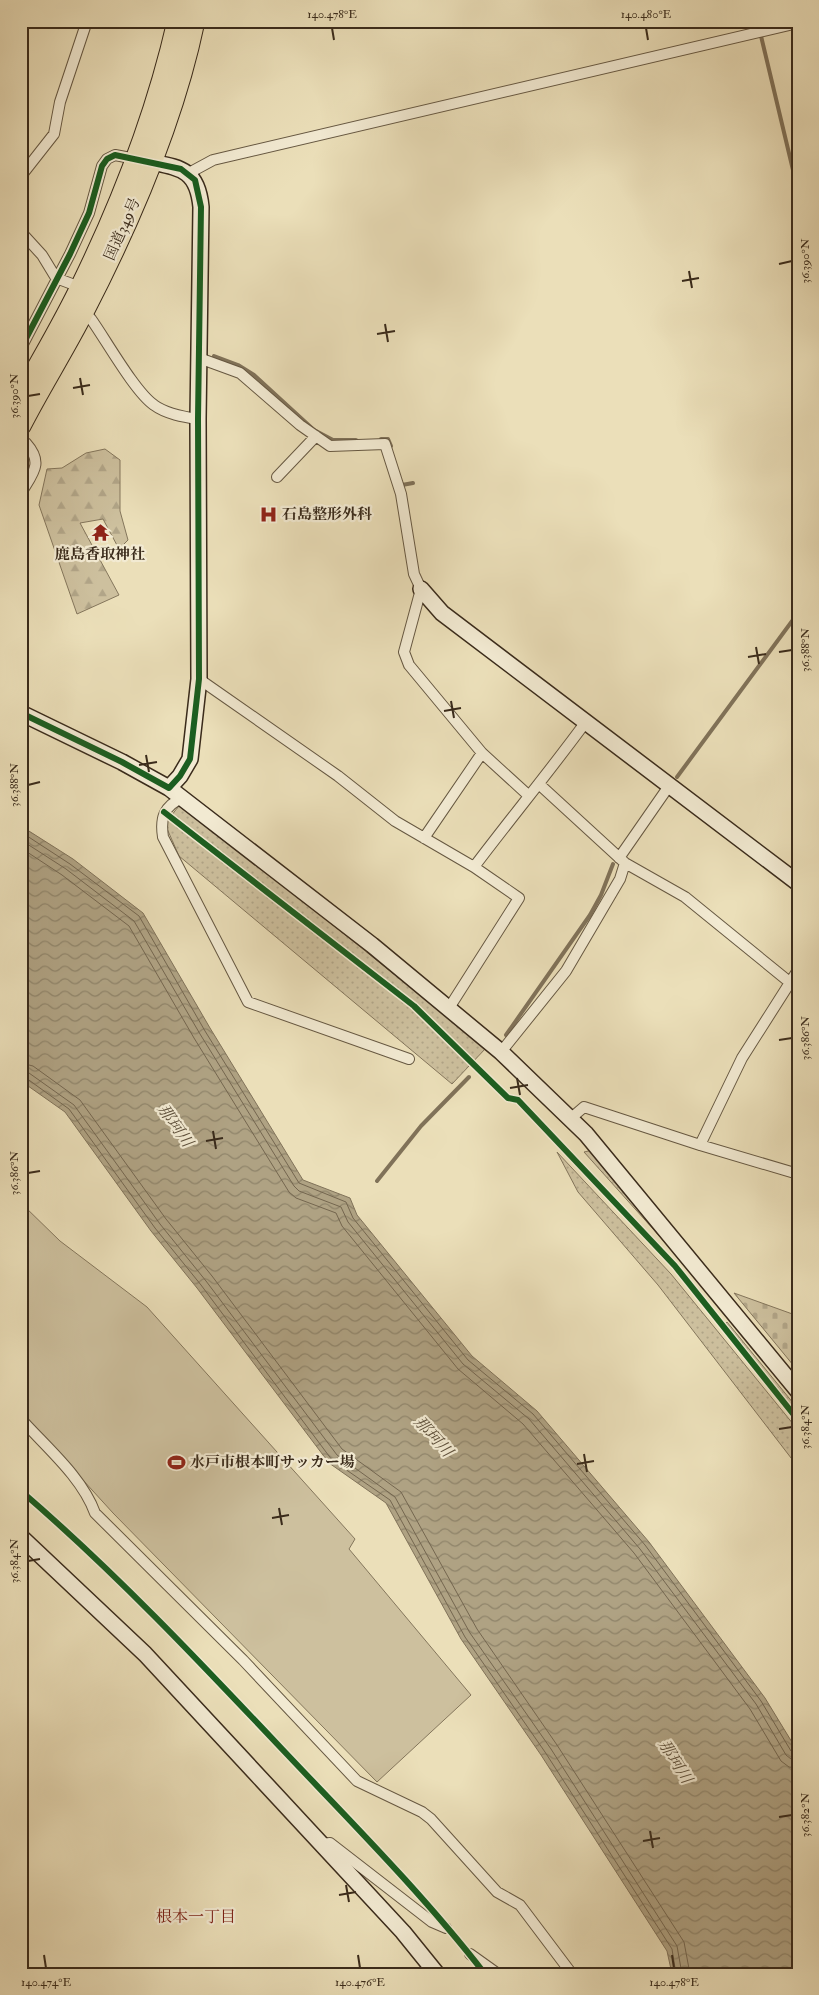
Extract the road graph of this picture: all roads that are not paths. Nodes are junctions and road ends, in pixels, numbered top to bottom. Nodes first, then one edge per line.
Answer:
1 (87, 21) edge
2 (177, 21) edge
3 (195, 21) edge
4 (798, 23) edge
5 (144, 161) junction
6 (189, 174) junction
7 (21, 176) edge
8 (21, 232) edge
9 (56, 278) junction
10 (80, 287) junction
11 (84, 312) junction
12 (21, 348) edge
13 (199, 358) junction
14 (21, 396) edge
15 (198, 419) junction
16 (24, 434) edge
17 (316, 436) junction
18 (278, 477) dead end
19 (21, 493) edge
20 (421, 589) junction
21 (200, 679) junction
22 (22, 712) edge
23 (585, 723) junction
24 (482, 753) junction
25 (540, 785) junction
26 (669, 786) junction
27 (169, 788) junction
28 (528, 795) junction
29 (182, 798) junction
30 (424, 838) junction
31 (622, 861) junction
32 (474, 867) junction
33 (798, 883) edge
34 (798, 970) edge
35 (788, 982) junction
36 (798, 989) edge
37 (448, 1008) junction
38 (500, 1052) junction
39 (409, 1060) dead end
40 (570, 1119) junction
41 (700, 1146) junction
42 (798, 1174) edge
43 (798, 1390) edge
44 (21, 1420) edge
45 (21, 1537) edge
46 (322, 1844) junction
47 (446, 1928) dead end
48 (470, 1954) dead end
49 (437, 1974) edge
50 (498, 1974) edge
51 (572, 1974) edge

1 - 7 street
2 - 5 highway, 国道349号
3 - 5 highway, 国道349号
4 - 6 street
5 - 6 street
5 - 9 street
5 - 10 highway, 国道349号
5 - 11 highway, 国道349号
6 - 13 street
8 - 9 street
9 - 10 street
9 - 12 street
10 - 14 highway, 国道349号
11 - 15 street
11 - 16 highway, 国道349号
13 - 15 street
13 - 17 street
15 - 21 street
16 - 19 street
17 - 18 street
17 - 20 street
20 - 23 street
20 - 24 street
21 - 27 street
21 - 30 street
22 - 27 street
23 - 25 street
23 - 26 street
24 - 28 street
24 - 30 street
25 - 28 street
25 - 31 street
26 - 31 street
26 - 33 street
27 - 29 street
28 - 32 street
29 - 37 street
29 - 39 street
30 - 32 street
31 - 35 street
31 - 38 street
32 - 37 street
34 - 35 street
35 - 36 street
35 - 41 street
37 - 38 street
38 - 40 street
40 - 41 street
40 - 43 street
41 - 42 street
44 - 51 street
45 - 46 street
46 - 47 street
46 - 49 street
48 - 50 street

